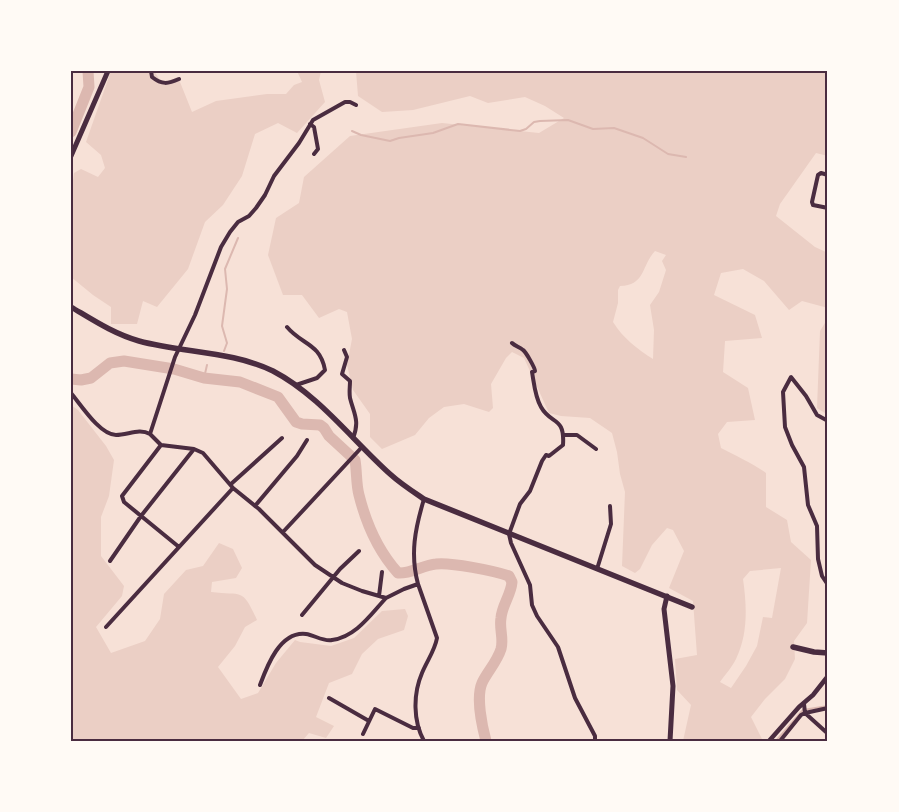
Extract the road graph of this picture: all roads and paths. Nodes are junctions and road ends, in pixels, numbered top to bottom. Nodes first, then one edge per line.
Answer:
1 (108, 71) edge
2 (151, 71) edge
3 (178, 79) dead end
4 (356, 105) dead end
5 (310, 124) junction
6 (314, 154) dead end
7 (71, 156) edge
8 (828, 175) edge
9 (828, 208) edge
10 (71, 307) edge
11 (287, 327) dead end
12 (512, 344) dead end
13 (178, 349) junction
14 (344, 350) dead end
15 (296, 385) junction
16 (71, 393) edge
17 (828, 421) edge
18 (150, 434) junction
19 (564, 436) junction
20 (282, 438) dead end
21 (353, 438) junction
22 (307, 440) dead end
23 (161, 445) junction
24 (362, 447) junction
25 (194, 449) junction
26 (596, 449) dead end
27 (232, 486) junction
28 (424, 499) junction
29 (255, 506) junction
30 (610, 506) dead end
31 (141, 516) junction
32 (283, 532) junction
33 (509, 534) junction
34 (179, 547) junction
35 (359, 551) dead end
36 (110, 561) dead end
37 (597, 569) junction
38 (382, 572) dead end
39 (333, 578) junction
40 (418, 584) junction
41 (828, 585) edge
42 (379, 596) junction
43 (667, 596) junction
44 (386, 598) junction
45 (692, 608) dead end
46 (302, 615) dead end
47 (106, 627) dead end
48 (793, 647) dead end
49 (828, 654) edge
50 (828, 676) edge
51 (260, 685) dead end
52 (329, 698) dead end
53 (804, 705) junction
54 (828, 708) edge
55 (805, 712) junction
56 (369, 721) junction
57 (419, 728) junction
58 (826, 732) dead end
59 (363, 734) dead end
60 (424, 741) edge
61 (595, 741) edge
62 (670, 741) edge
63 (769, 741) edge
64 (780, 741) edge

1 - 7 main road
2 - 3 street
4 - 5 street
5 - 6 street
5 - 13 street
8 - 9 street
10 - 13 highway
11 - 15 street
12 - 19 street
13 - 15 highway
13 - 18 street
14 - 21 street
15 - 21 highway
16 - 18 street
17 - 41 street
18 - 23 street
19 - 26 street
19 - 33 street
20 - 27 street
21 - 24 highway
22 - 29 street
23 - 25 street
23 - 31 street
24 - 28 highway
24 - 32 street
25 - 27 street
25 - 31 street
27 - 29 street
27 - 34 street
28 - 33 highway
28 - 40 street
29 - 32 street
30 - 37 street
31 - 34 street
31 - 36 street
32 - 39 street
33 - 37 highway
33 - 61 street
34 - 47 street
35 - 39 street
37 - 43 highway
38 - 42 street
39 - 42 street
39 - 46 street
40 - 44 street
40 - 57 street
42 - 44 street
43 - 45 highway
43 - 62 main road
44 - 51 street
48 - 49 highway
50 - 53 street
52 - 56 street
53 - 55 street
53 - 63 street
54 - 55 street
55 - 58 street
55 - 64 street
56 - 57 street
56 - 59 street
57 - 60 street

